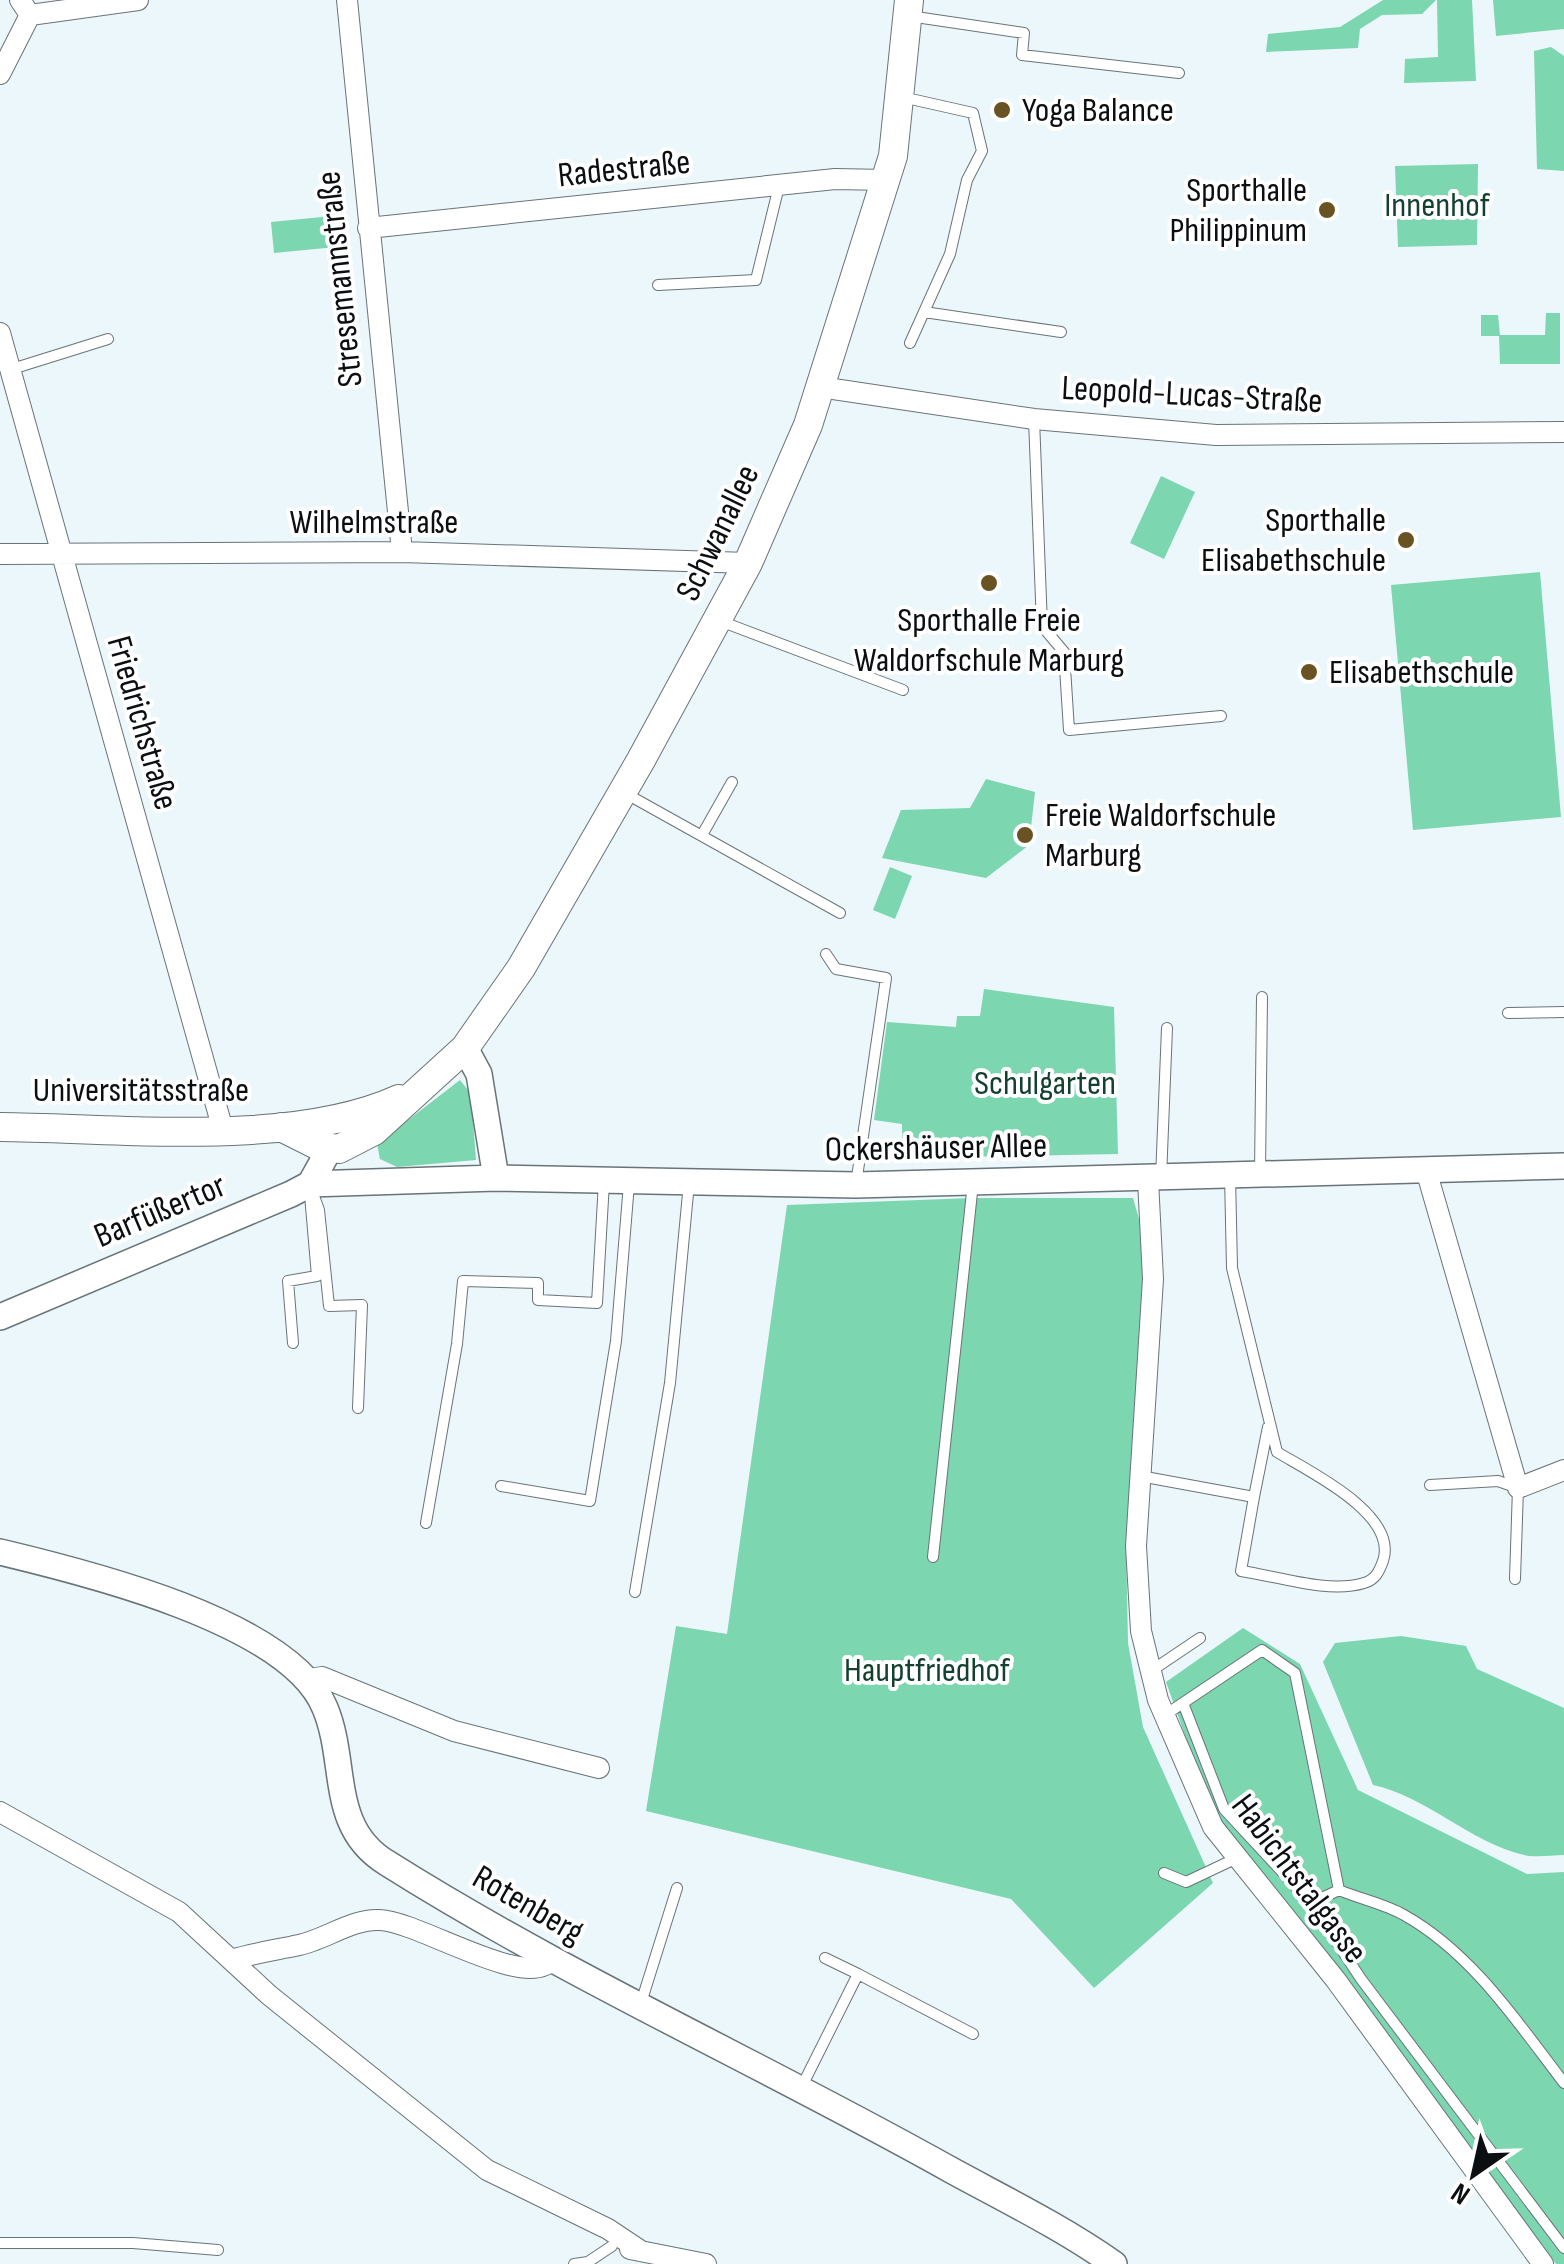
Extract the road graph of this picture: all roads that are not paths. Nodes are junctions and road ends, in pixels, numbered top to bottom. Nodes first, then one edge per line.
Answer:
1 (138, 0) edge
2 (347, 0) edge
3 (25, 8) edge
4 (909, 8) edge
5 (0, 74) edge
6 (1179, 74) dead end
7 (900, 97) junction
8 (886, 180) junction
9 (779, 185) junction
10 (368, 228) junction
11 (658, 285) dead end
12 (924, 312) junction
13 (1061, 332) dead end
14 (0, 334) edge
15 (108, 338) dead end
16 (910, 343) dead end
17 (12, 369) junction
18 (820, 387) junction
19 (1034, 419) junction
20 (1564, 432) edge
21 (402, 552) junction
22 (753, 552) junction
23 (0, 554) edge
24 (59, 555) junction
25 (718, 620) junction
26 (904, 690) dead end
27 (1221, 716) dead end
28 (732, 782) dead end
29 (623, 792) junction
30 (702, 835) junction
31 (840, 914) dead end
32 (826, 954) dead end
33 (1262, 997) dead end
34 (1564, 1012) edge
35 (1508, 1013) dead end
36 (1167, 1028) dead end
37 (465, 1048) junction
38 (0, 1127) edge
39 (223, 1130) junction
40 (337, 1138) junction
41 (1564, 1166) edge
42 (1426, 1170) junction
43 (1230, 1174) junction
44 (1260, 1174) junction
45 (496, 1178) junction
46 (393, 1180) junction
47 (1155, 1180) junction
48 (616, 1182) junction
49 (973, 1182) junction
50 (310, 1184) junction
51 (689, 1184) junction
52 (856, 1184) junction
53 (0, 1317) edge
54 (293, 1344) dead end
55 (358, 1408) dead end
56 (1268, 1426) junction
57 (1564, 1470) edge
58 (1140, 1476) junction
59 (1430, 1485) dead end
60 (500, 1486) dead end
61 (1518, 1488) junction
62 (1254, 1497) junction
63 (426, 1522) dead end
64 (0, 1552) edge
65 (933, 1557) dead end
66 (1515, 1579) dead end
67 (635, 1592) dead end
68 (1200, 1638) dead end
69 (1149, 1673) junction
70 (308, 1680) junction
71 (1183, 1703) junction
72 (1164, 1716) junction
73 (598, 1768) dead end
74 (0, 1812) edge
75 (1237, 1858) junction
76 (1164, 1873) dead end
77 (677, 1888) dead end
78 (1339, 1890) junction
79 (1312, 1903) junction
80 (825, 1958) dead end
81 (231, 1960) junction
82 (552, 1960) junction
83 (858, 1974) junction
84 (640, 2006) junction
85 (972, 2034) dead end
86 (1564, 2083) edge
87 (802, 2086) junction
88 (0, 2243) edge
89 (612, 2246) joint
90 (1564, 2248) edge
91 (218, 2250) dead end
92 (648, 2257) edge
93 (574, 2264) edge
94 (706, 2264) edge
95 (1114, 2264) edge
96 (1543, 2264) edge

1 - 3 street
2 - 10 street, Stresemannstraße
3 - 5 street
4 - 6 lane
4 - 7 main road, Schwanallee
7 - 8 main road, Schwanallee
7 - 12 lane
8 - 9 street, Radestraße
8 - 18 main road, Schwanallee
9 - 10 street, Radestraße
9 - 11 lane
10 - 21 street, Stresemannstraße
12 - 13 lane
12 - 16 lane
14 - 17 street, Friedrichstraße
15 - 17 lane
17 - 24 street, Friedrichstraße
18 - 19 street, Leopold-Lucas-Straße
18 - 22 main road, Schwanallee
19 - 20 street, Leopold-Lucas-Straße
19 - 27 lane
21 - 22 street, Wilhelmstraße
21 - 24 street, Wilhelmstraße
22 - 25 main road, Schwanallee
23 - 24 street, Wilhelmstraße
24 - 39 street, Friedrichstraße
25 - 26 lane
25 - 29 main road, Schwanallee
28 - 30 lane
29 - 30 lane
29 - 37 main road, Schwanallee
30 - 31 lane
32 - 52 lane
33 - 44 lane
34 - 35 lane
36 - 47 lane
37 - 40 main road, Schwanallee
37 - 45 street
38 - 39 main road, Universitätsstraße
39 - 40 main road, Universitätsstraße
40 - 46 street
40 - 50 street
41 - 42 street, Ockershäuser Allee
42 - 44 street, Ockershäuser Allee
42 - 61 street
43 - 44 street, Ockershäuser Allee
43 - 47 street, Ockershäuser Allee
43 - 56 lane
45 - 46 street, Ockershäuser Allee
45 - 48 street, Ockershäuser Allee
46 - 50 street, Ockershäuser Allee
47 - 49 street, Ockershäuser Allee
47 - 58 street, Habichtstalgasse
48 - 51 street, Ockershäuser Allee
48 - 60 lane
48 - 63 lane
49 - 52 street, Ockershäuser Allee
49 - 65 lane
50 - 53 street, Barfüßertor
50 - 54 lane
50 - 55 lane
51 - 52 street, Ockershäuser Allee
51 - 67 lane
56 - 62 lane
56 - 62 lane
57 - 61 street
58 - 62 lane
58 - 69 street, Habichtstalgasse
59 - 61 lane
61 - 66 lane
64 - 70 street, Rotenberg
68 - 69 lane
69 - 72 street, Habichtstalgasse
70 - 73 street
70 - 82 street, Rotenberg
71 - 72 lane
71 - 78 lane
71 - 79 lane
72 - 75 street, Habichtstalgasse
74 - 81 street
75 - 76 lane
75 - 96 street, Habichtstalgasse
77 - 84 lane
78 - 79 lane
78 - 86 lane
79 - 90 lane
80 - 83 lane
81 - 82 street
81 - 92 street
82 - 84 street, Rotenberg
83 - 85 lane
83 - 87 lane
84 - 87 street, Rotenberg
87 - 95 street, Rotenberg
88 - 91 lane
89 - 92 street
89 - 93 lane
92 - 94 street

